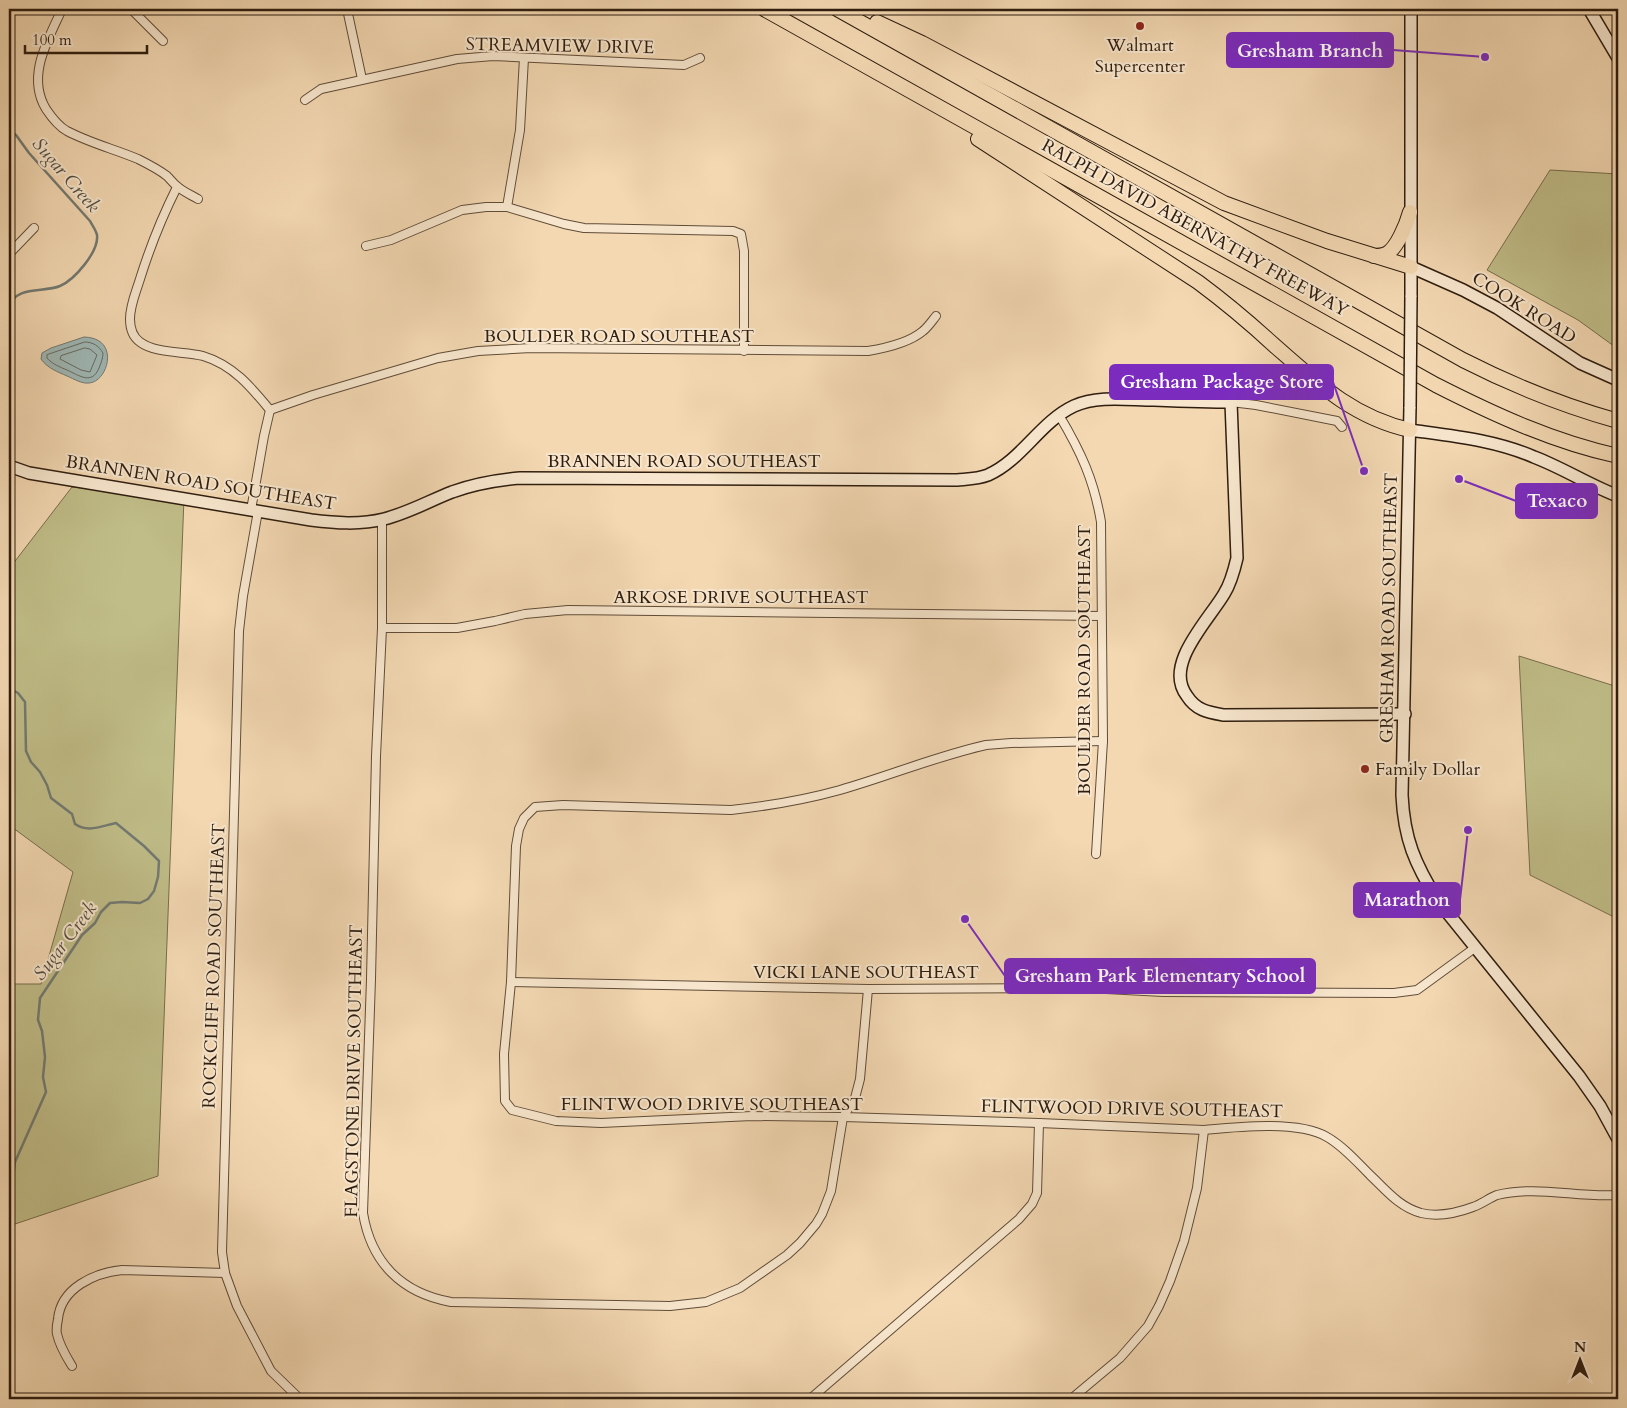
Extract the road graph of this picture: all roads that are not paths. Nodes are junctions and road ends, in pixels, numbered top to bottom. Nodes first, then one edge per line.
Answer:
1 (62, 9) edge
2 (131, 9) edge
3 (347, 9) edge
4 (764, 9) edge
5 (837, 9) edge
6 (848, 9) edge
7 (1411, 9) edge
8 (1589, 9) edge
9 (163, 41) dead end
10 (524, 58) junction
11 (700, 58) dead end
12 (1618, 58) edge
13 (856, 60) junction
14 (362, 79) junction
15 (305, 100) dead end
16 (177, 187) junction
17 (198, 199) dead end
18 (507, 207) junction
19 (1410, 212) junction
20 (34, 228) dead end
21 (366, 246) dead end
22 (9, 254) edge
23 (1373, 256) junction
24 (1411, 267) junction
25 (936, 316) dead end
26 (744, 350) junction
27 (1618, 380) edge
28 (1231, 402) junction
29 (270, 410) junction
30 (1059, 415) junction
31 (1618, 421) edge
32 (1342, 427) dead end
33 (1410, 430) junction
34 (1618, 456) edge
35 (9, 466) edge
36 (1618, 496) edge
37 (255, 511) junction
38 (382, 520) junction
39 (1101, 616) junction
40 (382, 628) junction
41 (1404, 714) junction
42 (1103, 741) junction
43 (1096, 854) dead end
44 (1476, 946) junction
45 (511, 982) junction
46 (868, 989) junction
47 (843, 1117) junction
48 (1039, 1123) junction
49 (1204, 1130) junction
50 (1618, 1139) edge
51 (1618, 1195) edge
52 (225, 1273) junction
53 (72, 1366) dead end
54 (300, 1399) edge
55 (810, 1399) edge
56 (1071, 1399) edge

1 - 16 street
2 - 9 street
3 - 14 street
4 - 13 highway, RALPH DAVID ABERNATHY FREEWAY
5 - 31 highway, RALPH DAVID ABERNATHY FREEWAY
6 - 23 highway
7 - 19 street, GRESHAM ROAD SOUTHEAST
8 - 12 street
10 - 11 street, STREAMVIEW DRIVE
10 - 14 street, STREAMVIEW DRIVE
10 - 18 street
13 - 33 highway
13 - 34 highway, RALPH DAVID ABERNATHY FREEWAY
14 - 15 street, STREAMVIEW DRIVE
16 - 17 street
16 - 29 street
18 - 21 street
18 - 26 street
19 - 23 highway
19 - 24 street, GRESHAM ROAD SOUTHEAST
20 - 22 street
23 - 24 highway
24 - 27 street, COOK ROAD
24 - 33 street, GRESHAM ROAD SOUTHEAST, bridge
25 - 26 street, BOULDER ROAD SOUTHEAST
26 - 29 street, BOULDER ROAD SOUTHEAST
28 - 30 street, BRANNEN ROAD SOUTHEAST
28 - 32 street, BRANNEN ROAD SOUTHEAST
28 - 41 street
29 - 37 street, ROCKCLIFF ROAD SOUTHEAST
30 - 38 street, BRANNEN ROAD SOUTHEAST
30 - 39 street, BOULDER ROAD SOUTHEAST
33 - 36 street
33 - 41 street, GRESHAM ROAD SOUTHEAST
35 - 37 street, BRANNEN ROAD SOUTHEAST
37 - 38 street, BRANNEN ROAD SOUTHEAST
37 - 52 street, ROCKCLIFF ROAD SOUTHEAST
38 - 40 street, FLAGSTONE DRIVE SOUTHEAST
39 - 40 street, ARKOSE DRIVE SOUTHEAST
39 - 42 street, BOULDER ROAD SOUTHEAST
40 - 47 street, FLAGSTONE DRIVE SOUTHEAST
41 - 44 street, GRESHAM ROAD SOUTHEAST
42 - 43 street, BOULDER ROAD SOUTHEAST
42 - 45 street, FLINTWOOD DRIVE SOUTHEAST
44 - 46 street, VICKI LANE SOUTHEAST
44 - 50 street, GRESHAM ROAD SOUTHEAST
45 - 46 street, VICKI LANE SOUTHEAST
45 - 47 street, FLINTWOOD DRIVE SOUTHEAST
46 - 47 street, FLAGSTONE DRIVE SOUTHEAST
47 - 48 street, FLINTWOOD DRIVE SOUTHEAST
48 - 49 street, FLINTWOOD DRIVE SOUTHEAST
48 - 55 street
49 - 51 street, FLINTWOOD DRIVE SOUTHEAST
49 - 56 street
52 - 53 street
52 - 54 street, ROCKCLIFF ROAD SOUTHEAST

